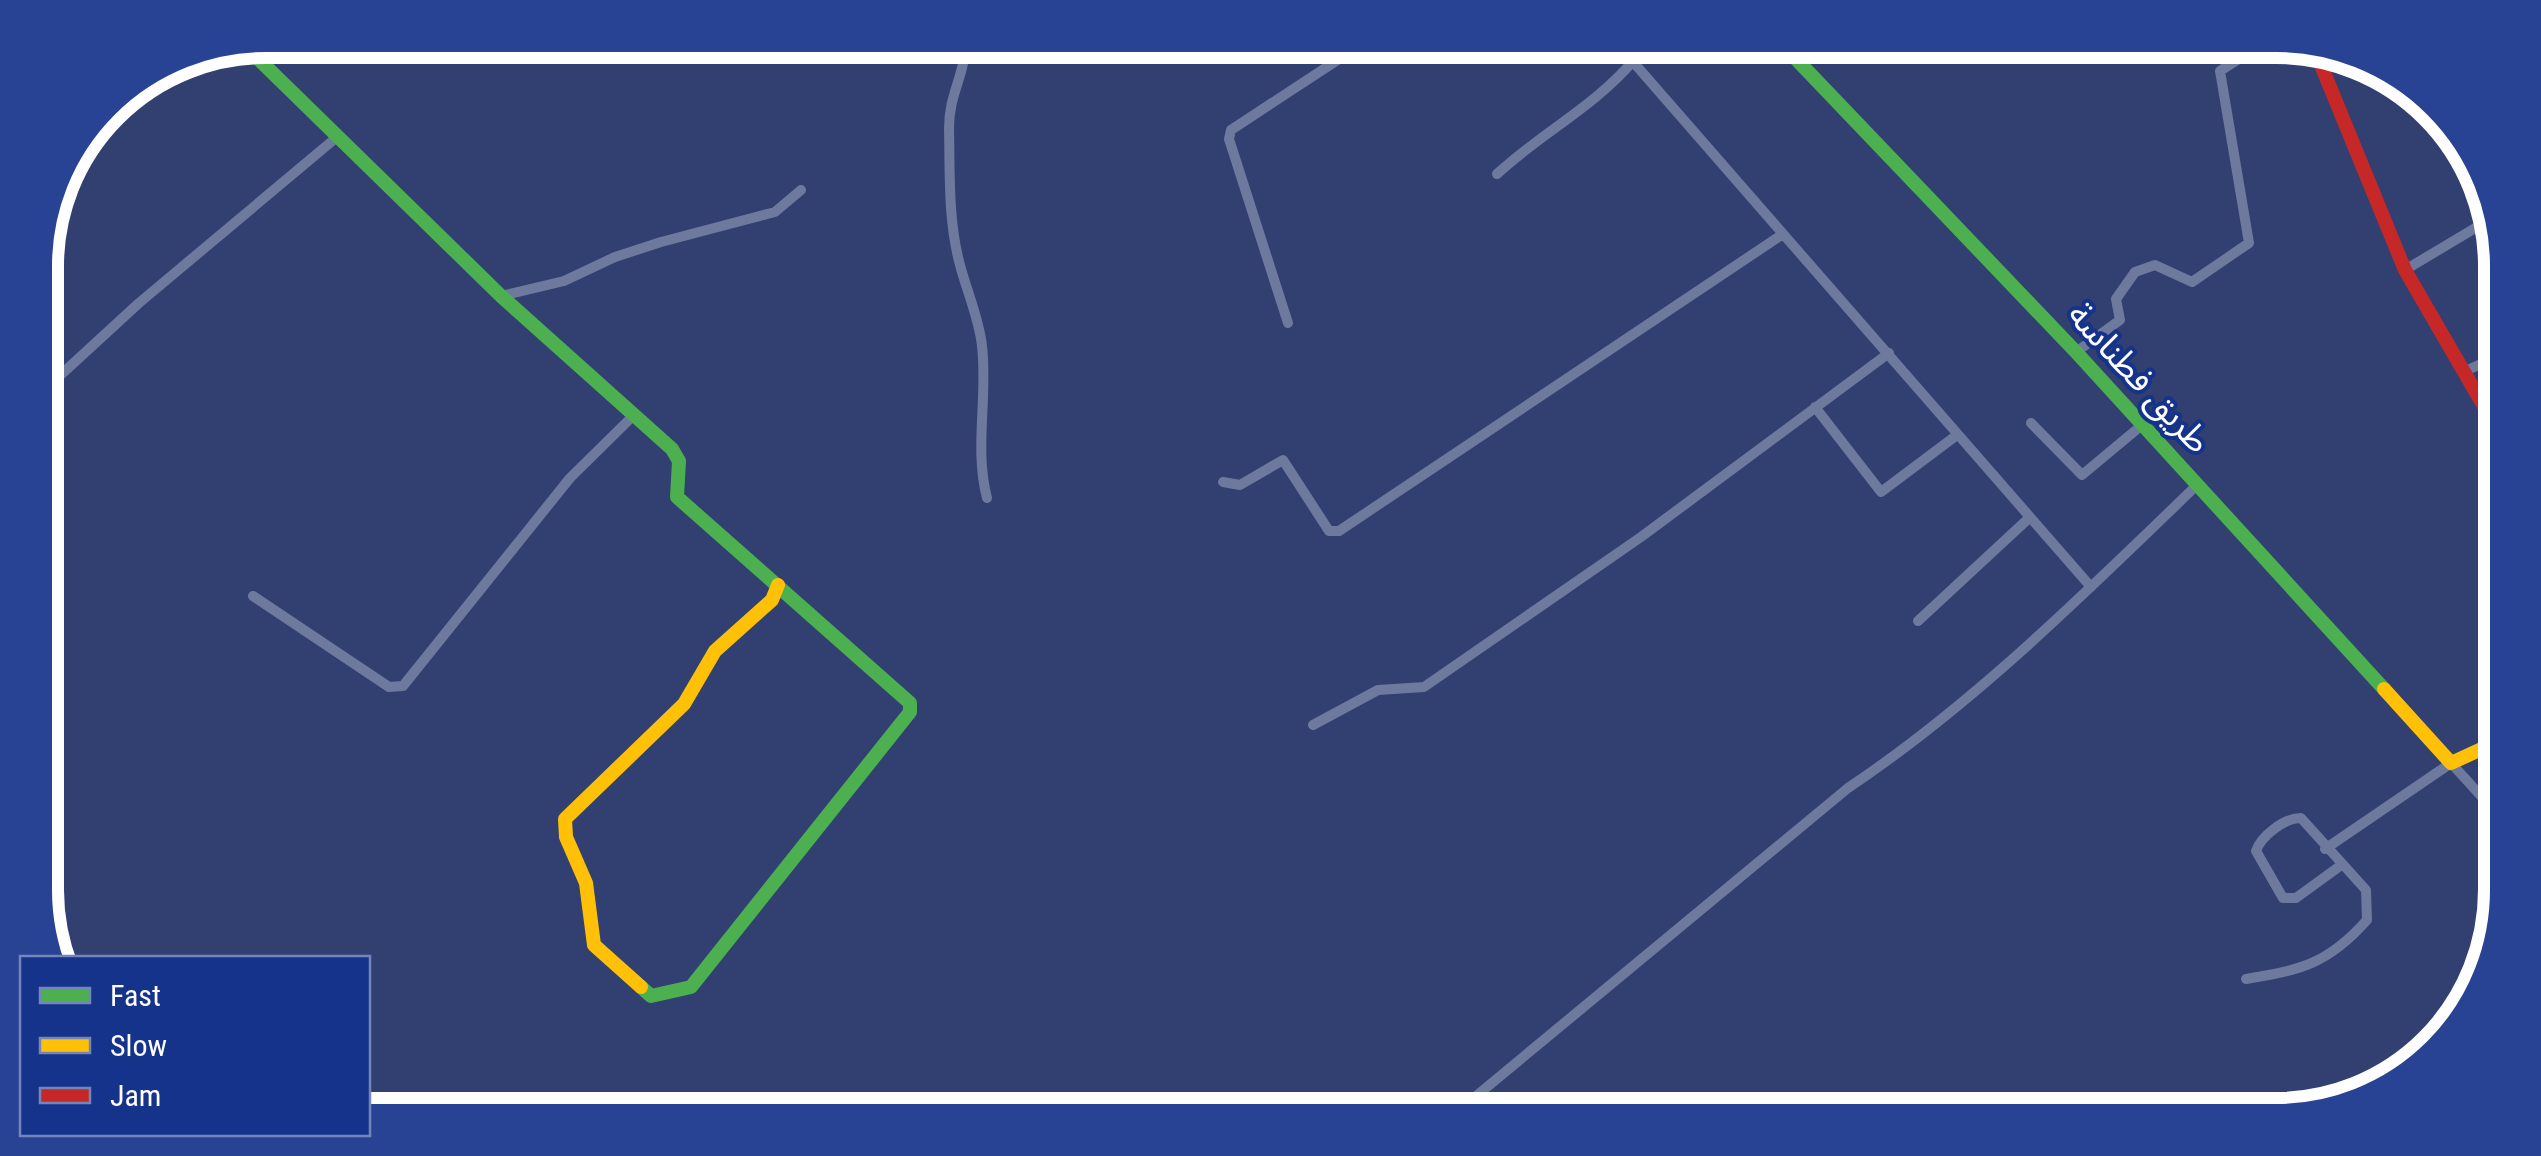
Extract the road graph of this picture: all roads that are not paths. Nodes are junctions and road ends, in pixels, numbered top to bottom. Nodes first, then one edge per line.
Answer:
1 (257, 58) edge
2 (966, 58) edge
3 (1341, 58) edge
4 (1795, 58) edge
5 (2240, 58) edge
6 (1634, 60) joint
7 (2319, 63) edge
8 (2325, 64) edge
9 (2320, 66) junction
10 (337, 137) junction
11 (1496, 174) dead end
12 (801, 190) dead end
13 (2479, 226) edge
14 (1782, 234) junction
15 (2405, 270) junction
16 (502, 296) junction
17 (1288, 323) dead end
18 (2076, 352) junction
19 (1888, 354) junction
20 (2484, 363) edge
21 (2463, 372) junction
22 (58, 377) edge
23 (1815, 406) junction
24 (2484, 407) edge
25 (634, 415) junction
26 (2031, 422) dead end
27 (2142, 425) junction
28 (1957, 435) junction
29 (1223, 482) dead end
30 (2197, 485) junction
31 (987, 498) dead end
32 (2028, 519) junction
33 (778, 585) junction
34 (2091, 587) junction
35 (253, 596) dead end
36 (1918, 621) dead end
37 (1313, 725) dead end
38 (2484, 748) edge
39 (2451, 763) junction
40 (2484, 799) edge
41 (2325, 849) junction
42 (2340, 866) junction
43 (2246, 979) dead end
44 (1474, 1098) edge

1 - 10 street
2 - 31 street
3 - 17 street
4 - 18 street, طريق فطناسة
5 - 18 street
6 - 11 street
6 - 14 street
7 - 9 street
8 - 9 street
9 - 15 street
10 - 16 street
10 - 22 street
12 - 16 street
13 - 15 street
14 - 19 street
14 - 29 street
15 - 21 street
16 - 25 street
18 - 27 street, طريق فطناسة
19 - 23 street
19 - 28 street
20 - 21 street
21 - 24 street
23 - 28 street
23 - 37 street
25 - 33 street
25 - 35 street
26 - 27 street
27 - 30 street, طريق فطناسة
28 - 32 street
30 - 34 street
30 - 39 street, طريق فطناسة
32 - 34 street
32 - 36 street
33 - 33 street
34 - 44 street
38 - 39 street
39 - 40 street
39 - 41 street
41 - 42 street
41 - 42 street
42 - 43 street

